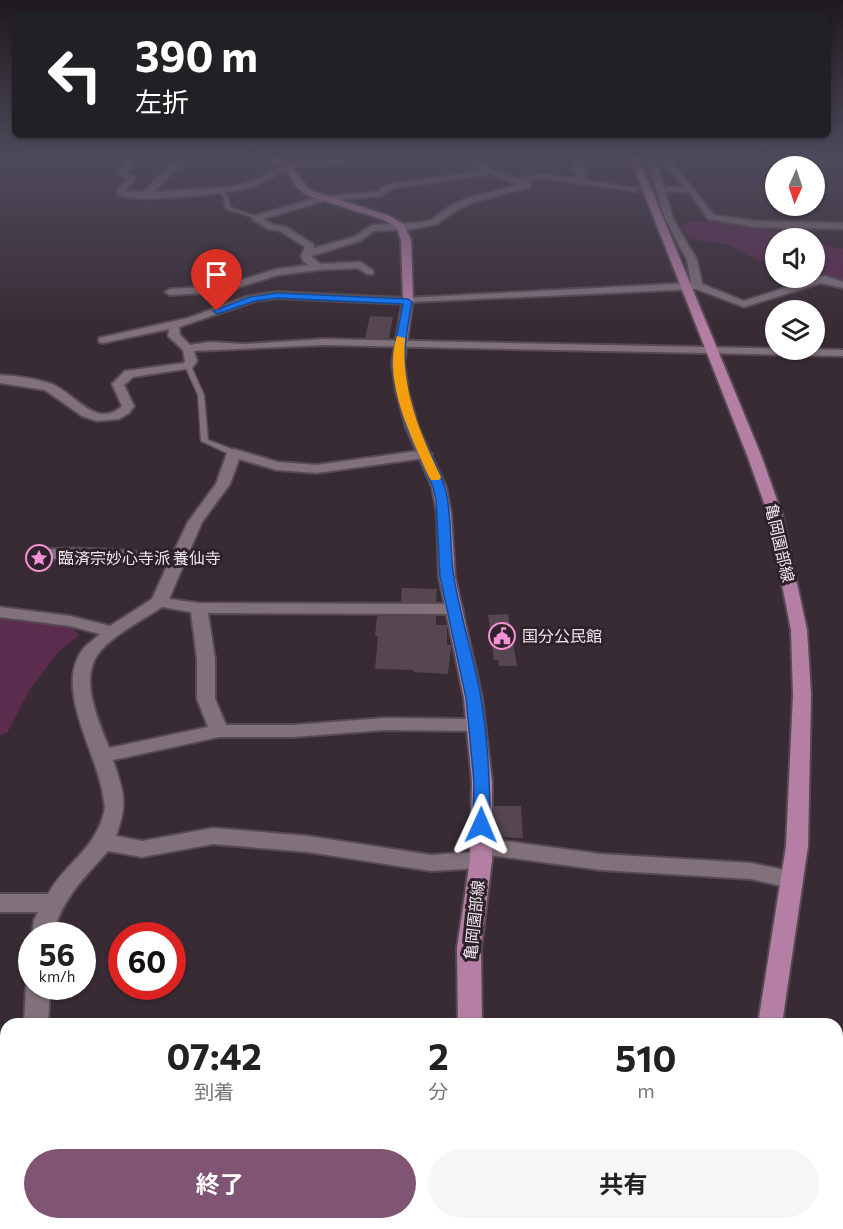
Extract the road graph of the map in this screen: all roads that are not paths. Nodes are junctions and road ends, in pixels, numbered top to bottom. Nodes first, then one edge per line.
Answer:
1 (246, 214) edge
2 (269, 214) edge
3 (375, 214) edge
4 (445, 214) edge
5 (659, 214) edge
6 (668, 214) edge
7 (709, 214) edge
8 (256, 218) junction
9 (843, 225) edge
10 (275, 227) junction
11 (401, 227) junction
12 (282, 242) dead end
13 (308, 253) junction
14 (318, 267) junction
15 (370, 272) dead end
16 (843, 285) edge
17 (691, 286) junction
18 (223, 289) junction
19 (170, 292) dead end
20 (408, 300) junction
21 (229, 306) junction
22 (174, 324) junction
23 (103, 340) dead end
24 (399, 345) junction
25 (190, 348) junction
26 (712, 351) junction
27 (843, 353) edge
28 (188, 366) junction
29 (0, 379) edge
30 (234, 453) junction
31 (425, 454) junction
32 (42, 554) dead end
33 (177, 560) junction
34 (159, 602) junction
35 (199, 608) junction
36 (455, 609) junction
37 (0, 612) edge
38 (113, 632) junction
39 (476, 725) junction
40 (219, 731) junction
41 (102, 756) junction
42 (104, 842) junction
43 (481, 853) junction
44 (791, 879) junction
45 (0, 903) edge
46 (54, 903) junction
47 (45, 922) edge
48 (37, 1000) edge
49 (36, 1018) edge
50 (470, 1018) edge
51 (771, 1018) edge

1 - 8 lane
2 - 8 street
3 - 11 main road
4 - 11 street
5 - 17 main road, 亀岡園部線
6 - 17 street
7 - 9 street
8 - 10 street
10 - 12 street
10 - 13 street
11 - 13 street
11 - 20 main road, 亀岡園部線
13 - 14 street
14 - 15 street
14 - 18 street
16 - 17 street
17 - 20 street
17 - 26 main road, 亀岡園部線
18 - 19 street
18 - 21 street
20 - 21 street
20 - 24 main road, 亀岡園部線
21 - 22 street
22 - 23 street
22 - 25 street
24 - 25 street
24 - 26 street
24 - 31 main road, 亀岡園部線
25 - 28 street
26 - 27 street
26 - 44 main road, 亀岡園部線
28 - 29 street
28 - 30 lane
30 - 31 street
30 - 33 street
31 - 36 main road, 亀岡園部線
32 - 33 street
33 - 34 street
34 - 35 street
34 - 38 street
35 - 36 street
35 - 40 street
36 - 39 main road, 亀岡園部線
37 - 38 street
38 - 41 street
39 - 40 street
39 - 43 main road, 亀岡園部線
40 - 41 street
41 - 42 street
42 - 43 street
42 - 46 street
43 - 44 street
43 - 50 main road, 亀岡園部線
44 - 51 main road, 亀岡園部線
45 - 46 street
46 - 47 street
48 - 49 street

